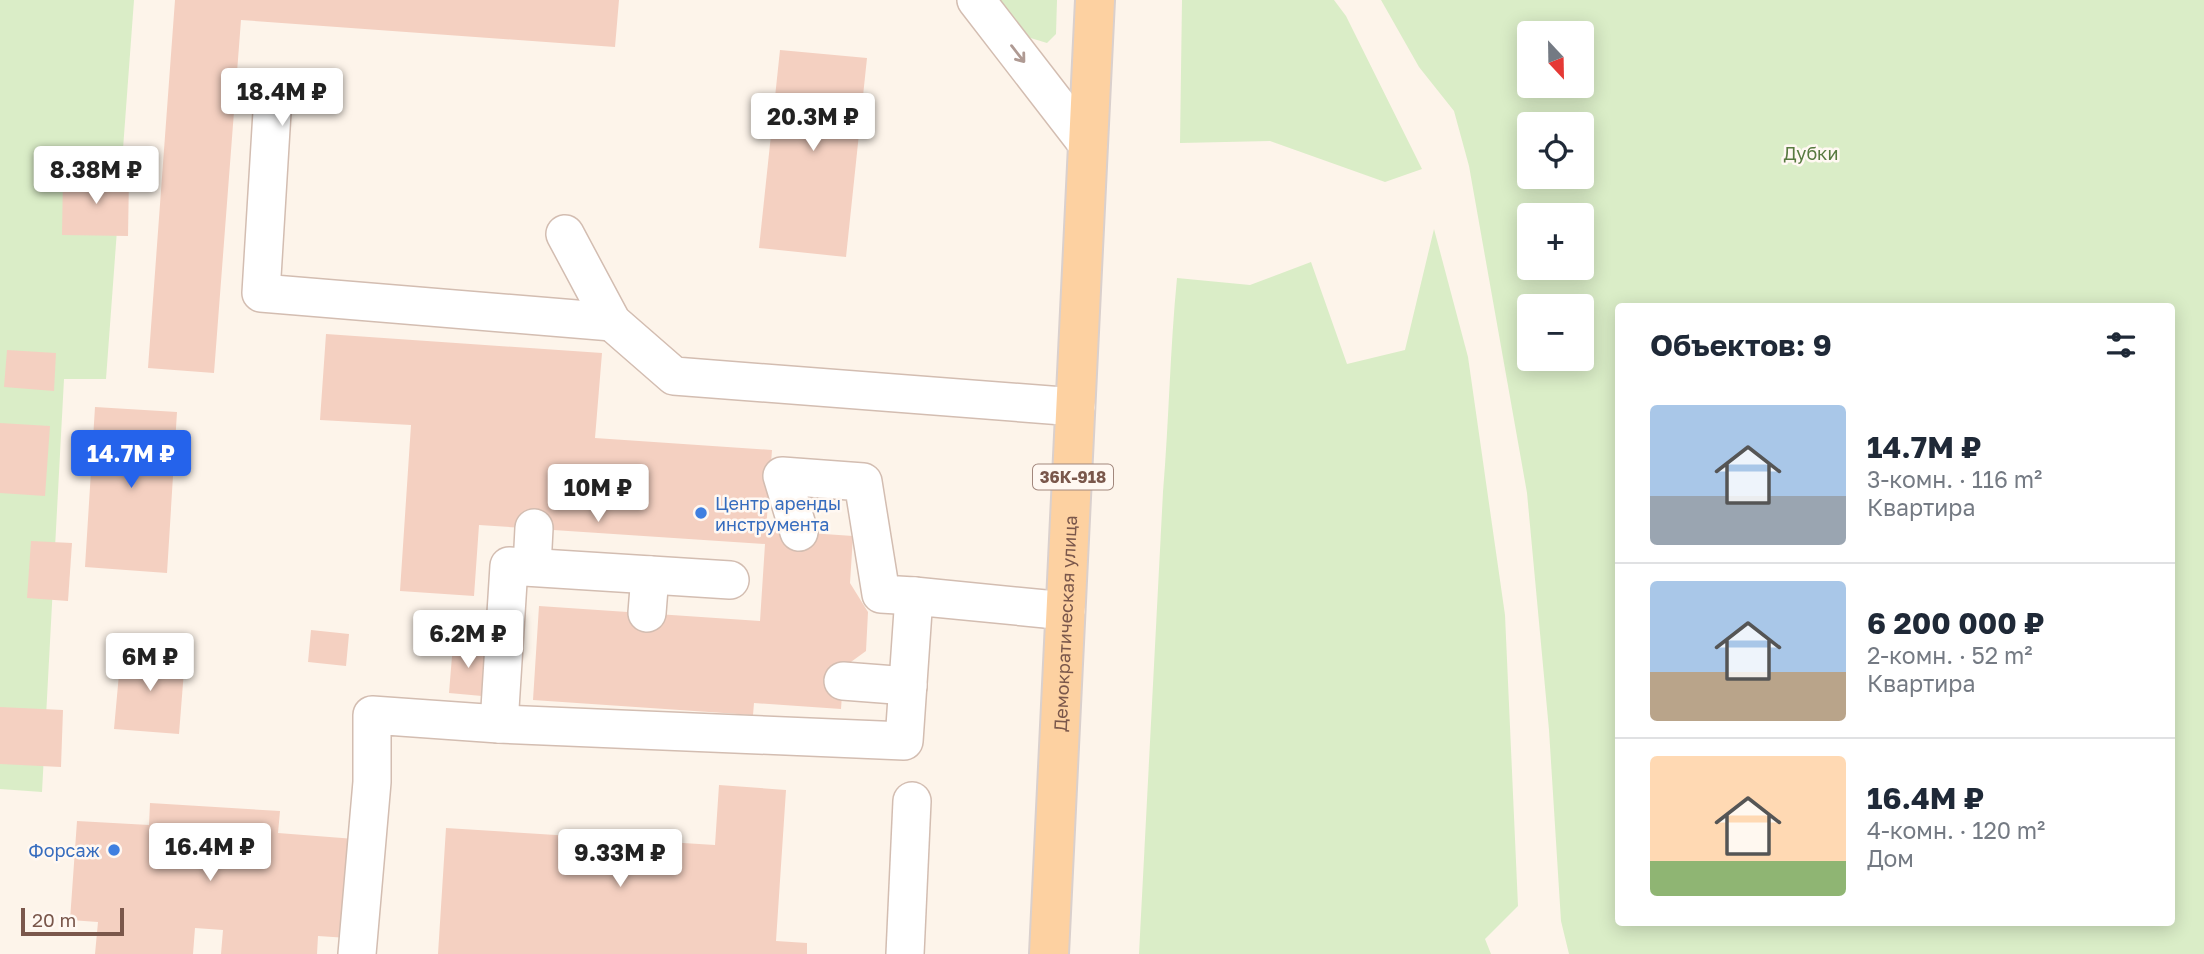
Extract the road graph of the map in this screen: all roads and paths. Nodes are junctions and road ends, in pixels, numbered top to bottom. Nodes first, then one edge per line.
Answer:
1 (976, 0) edge
2 (1095, 0) edge
3 (272, 112) dead end
4 (1087, 145) junction
5 (565, 234) dead end
6 (612, 322) junction
7 (1076, 407) junction
8 (534, 528) dead end
9 (799, 532) dead end
10 (532, 567) junction
11 (650, 575) junction
12 (730, 580) dead end
13 (914, 596) junction
14 (1066, 611) junction
15 (648, 613) dead end
16 (843, 681) dead end
17 (908, 686) junction
18 (499, 724) junction
19 (912, 801) dead end
20 (357, 954) edge
21 (905, 954) edge
22 (1049, 954) edge

1 -> 4 lane
2 - 4 main road, Демократическая улица / 36К-918
3 - 6 lane
4 - 7 main road, Демократическая улица / 36К-918
5 - 6 lane
6 - 7 lane
7 - 14 main road, Демократическая улица / 36К-918
8 - 10 lane
9 - 13 lane
10 - 11 lane
10 - 18 lane
11 - 12 lane
11 - 15 lane
13 - 14 lane
13 - 17 lane
14 - 22 main road, Демократическая улица / 36К-918
16 - 17 lane
17 - 18 lane
18 - 20 lane
19 - 21 lane

